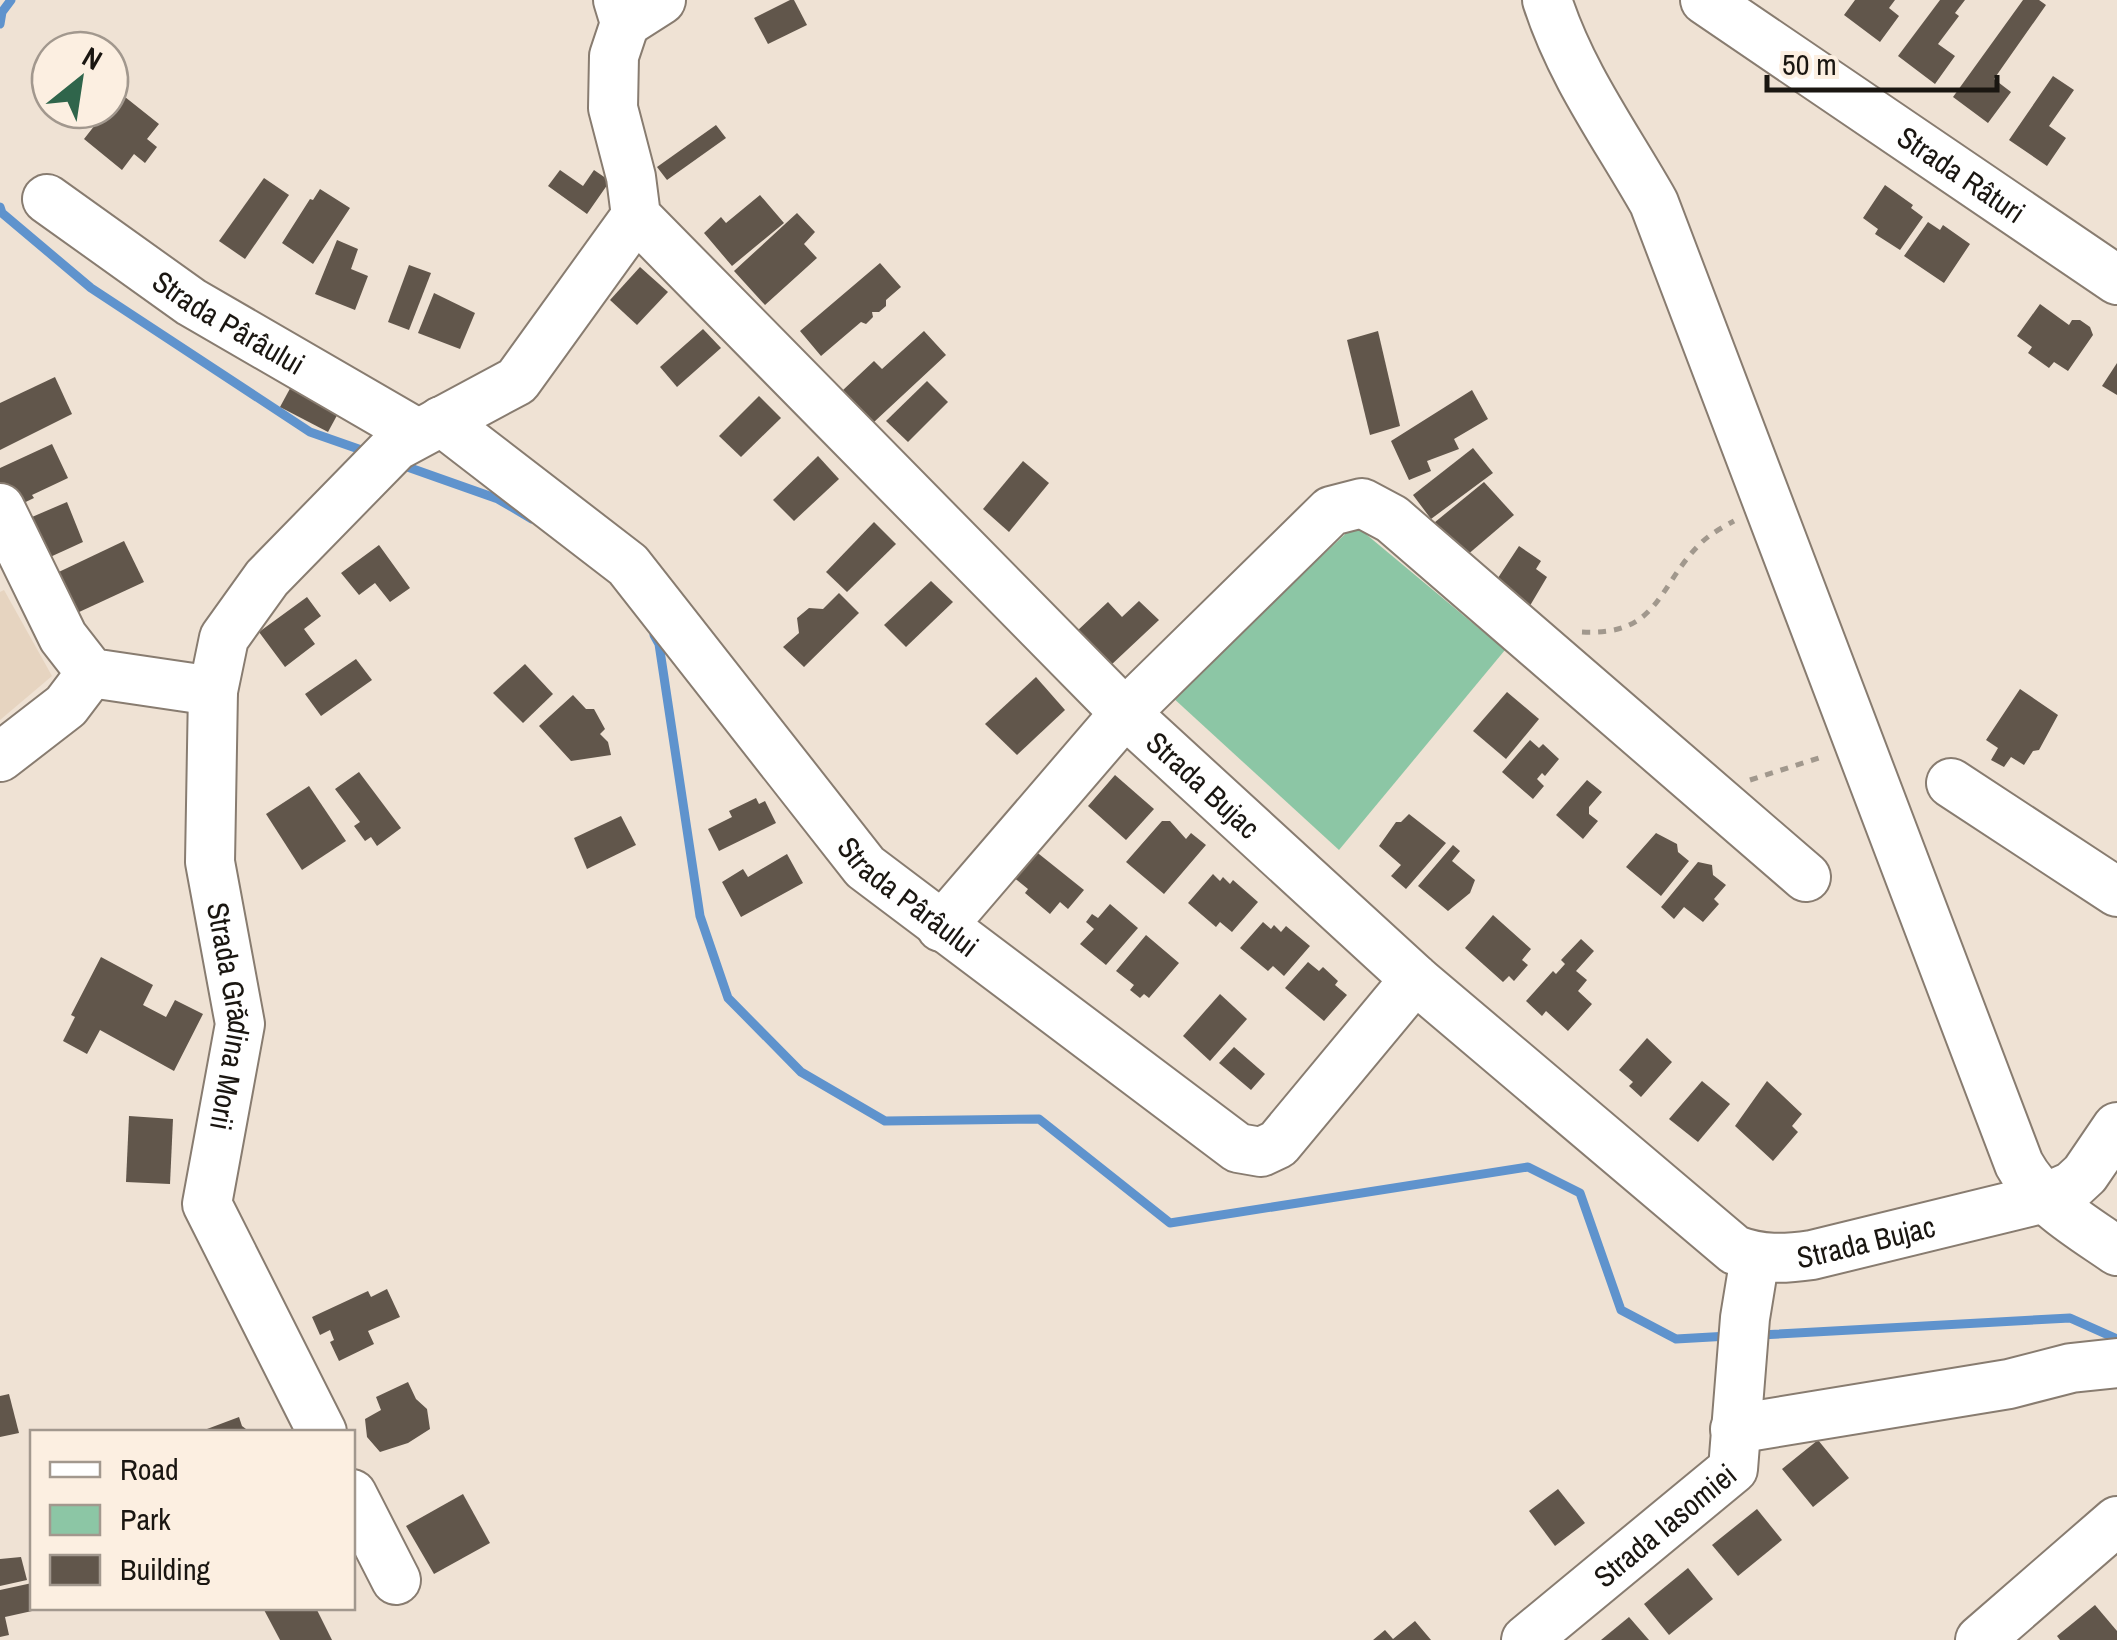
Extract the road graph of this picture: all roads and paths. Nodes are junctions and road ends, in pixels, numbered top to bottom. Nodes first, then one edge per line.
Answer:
1 (1547, 0) edge
2 (1705, 0) edge
3 (635, 8) edge
4 (46, 199) dead end
5 (636, 216) junction
6 (2117, 280) edge
7 (418, 433) junction
8 (0, 508) edge
9 (1739, 519) dead end
10 (1519, 629) junction
11 (91, 673) junction
12 (213, 692) junction
13 (1124, 713) junction
14 (0, 756) edge
15 (1951, 782) dead end
16 (1806, 877) dead end
17 (2117, 892) edge
18 (941, 927) junction
19 (1415, 979) junction
20 (2117, 1127) edge
21 (2045, 1198) junction
22 (2117, 1251) edge
23 (1756, 1258) junction
24 (2117, 1363) edge
25 (1735, 1428) junction
26 (321, 1430) edge
27 (355, 1500) edge
28 (2117, 1521) edge
29 (396, 1580) dead end
30 (1526, 1640) edge
31 (1980, 1640) edge

1 - 21 street
2 - 6 street, Strada Râturi
3 - 5 street
4 - 7 street, Strada Pârâului
5 - 7 street, Strada Grădina Morii
5 - 13 street, Strada Bujac
7 - 12 street, Strada Grădina Morii
7 - 18 street, Strada Pârâului
8 - 11 street
9 - 10 path
10 - 13 street
10 - 16 street
11 - 12 street
11 - 14 street
12 - 26 street, Strada Grădina Morii
13 - 18 street
13 - 19 street, Strada Bujac
15 - 17 street
18 - 19 street, Strada Pârâului
19 - 23 street, Strada Bujac
20 - 21 street, Strada Bujac
21 - 22 street
21 - 23 street, Strada Bujac
23 - 25 street, Strada Iasomiei
24 - 25 street
25 - 30 street, Strada Iasomiei
27 - 29 street
28 - 31 street

